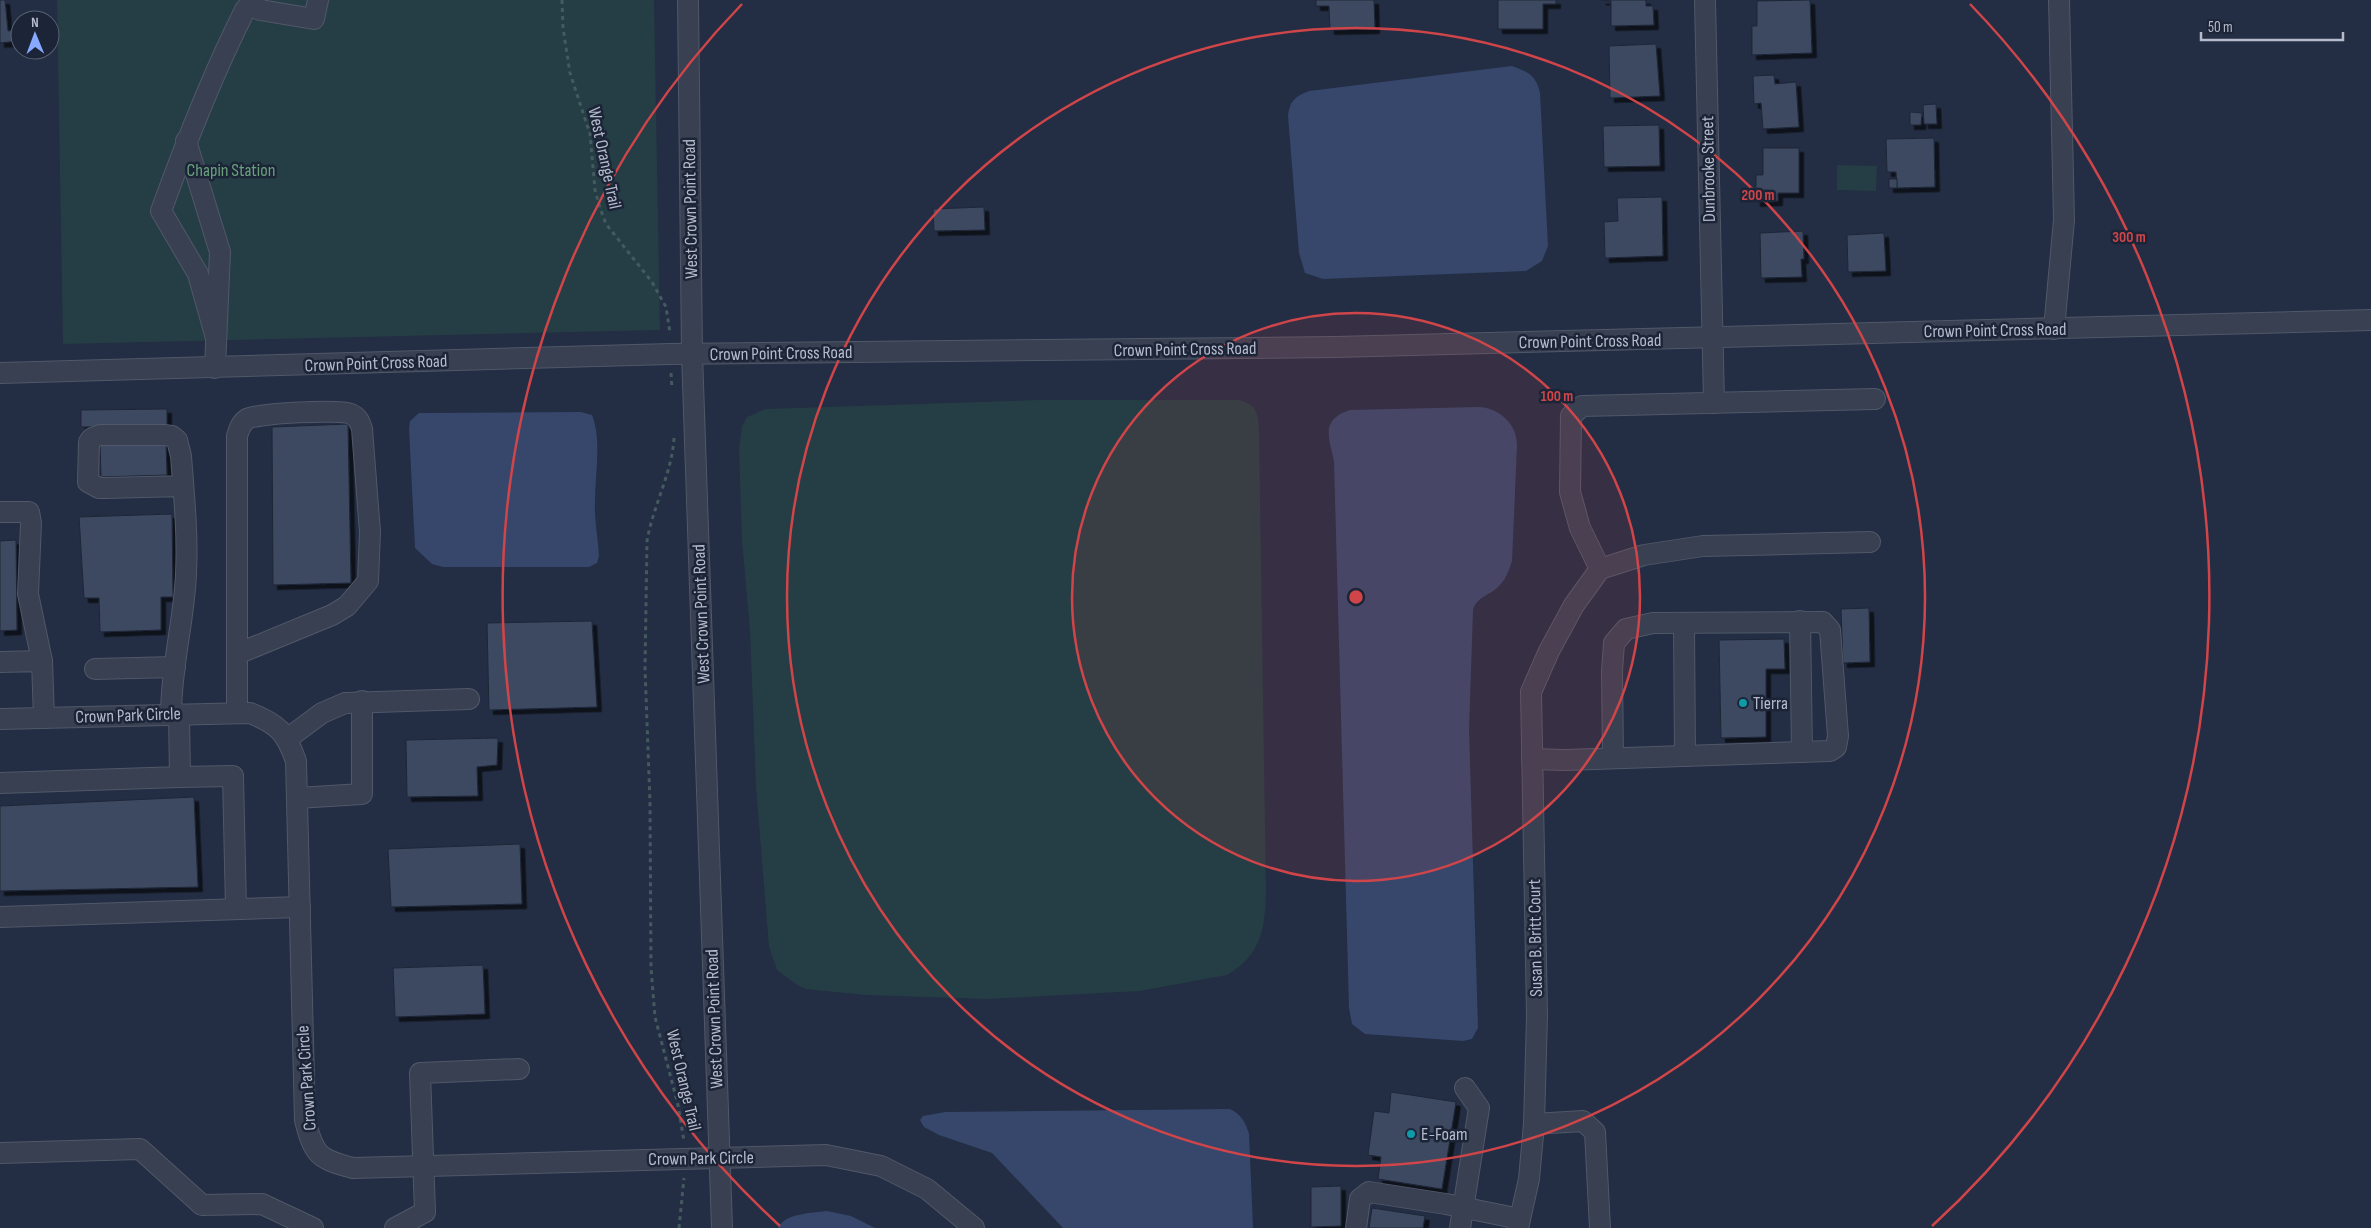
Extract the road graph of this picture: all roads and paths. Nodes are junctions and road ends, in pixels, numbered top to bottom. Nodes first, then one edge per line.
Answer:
1 (318, 0) edge
2 (562, 0) edge
3 (688, 0) edge
4 (1705, 0) edge
5 (2059, 0) edge
6 (251, 1) edge
7 (186, 141) junction
8 (2371, 320) edge
9 (2054, 329) junction
10 (670, 333) dead end
11 (216, 338) junction
12 (1712, 338) junction
13 (692, 354) junction
14 (670, 367) dead end
15 (215, 368) junction
16 (0, 373) edge
17 (672, 395) dead end
18 (1875, 399) dead end
19 (1714, 403) junction
20 (674, 432) dead end
21 (183, 486) junction
22 (0, 512) edge
23 (1870, 542) dead end
24 (1600, 569) junction
25 (1800, 621) junction
26 (1684, 625) junction
27 (237, 654) junction
28 (42, 661) junction
29 (0, 662) edge
30 (175, 667) junction
31 (95, 670) dead end
32 (469, 699) dead end
33 (362, 701) junction
34 (237, 713) junction
35 (175, 714) junction
36 (44, 718) junction
37 (0, 719) edge
38 (287, 739) junction
39 (1802, 752) junction
40 (1685, 756) junction
41 (1613, 758) junction
42 (1532, 759) junction
43 (180, 777) junction
44 (0, 784) edge
45 (296, 798) junction
46 (300, 907) junction
47 (236, 909) junction
48 (0, 917) edge
49 (519, 1069) dead end
50 (1465, 1088) dead end
51 (1534, 1124) junction
52 (0, 1153) edge
53 (719, 1157) junction
54 (684, 1158) junction
55 (424, 1166) junction
56 (1463, 1207) junction
57 (1519, 1224) edge
58 (313, 1228) edge
59 (395, 1228) edge
60 (679, 1228) edge
61 (722, 1228) edge
62 (974, 1228) edge
63 (1356, 1228) edge
64 (1460, 1228) edge
65 (1600, 1228) edge

1 - 6 street
2 - 10 path, West Orange Trail
3 - 13 street, West Crown Point Road
4 - 12 street, Dunbrooke Street
5 - 9 street
6 - 7 street
7 - 11 street
7 - 11 street
8 - 9 street, Crown Point Cross Road
9 - 12 street, Crown Point Cross Road
11 - 15 street
12 - 13 street, Crown Point Cross Road
12 - 19 street, Dunbrooke Street
13 - 15 street, Crown Point Cross Road
13 - 53 street, West Crown Point Road
14 - 17 path
15 - 16 street, Crown Point Cross Road
18 - 19 street
19 - 24 street
20 - 54 path, West Orange Trail
21 - 21 street
21 - 30 street
22 - 28 street
23 - 24 street
24 - 42 street, Susan B. Britt Court
25 - 26 street
25 - 39 street
25 - 39 street
26 - 40 street
26 - 41 street
27 - 27 street
27 - 34 street
28 - 29 street
28 - 36 street
30 - 31 street
30 - 35 street
32 - 33 street
33 - 38 street
33 - 45 street
34 - 35 street, Crown Park Circle
34 - 38 street, Crown Park Circle
35 - 36 street, Crown Park Circle
35 - 43 street
36 - 37 street, Crown Park Circle
38 - 45 street, Crown Park Circle
39 - 40 street
40 - 41 street
41 - 42 street
42 - 51 street, Susan B. Britt Court
43 - 44 street
43 - 47 street
45 - 46 street, Crown Park Circle
46 - 47 street
46 - 55 street, Crown Park Circle
47 - 48 street
49 - 55 street
50 - 56 street
51 - 57 street, Susan B. Britt Court
51 - 65 street
52 - 58 street
53 - 54 street, Crown Park Circle
53 - 61 street, West Crown Point Road
53 - 62 street, Crown Park Circle
54 - 55 street, Crown Park Circle
54 - 60 path, West Orange Trail
55 - 59 street
56 - 57 street
56 - 63 street
56 - 64 street

